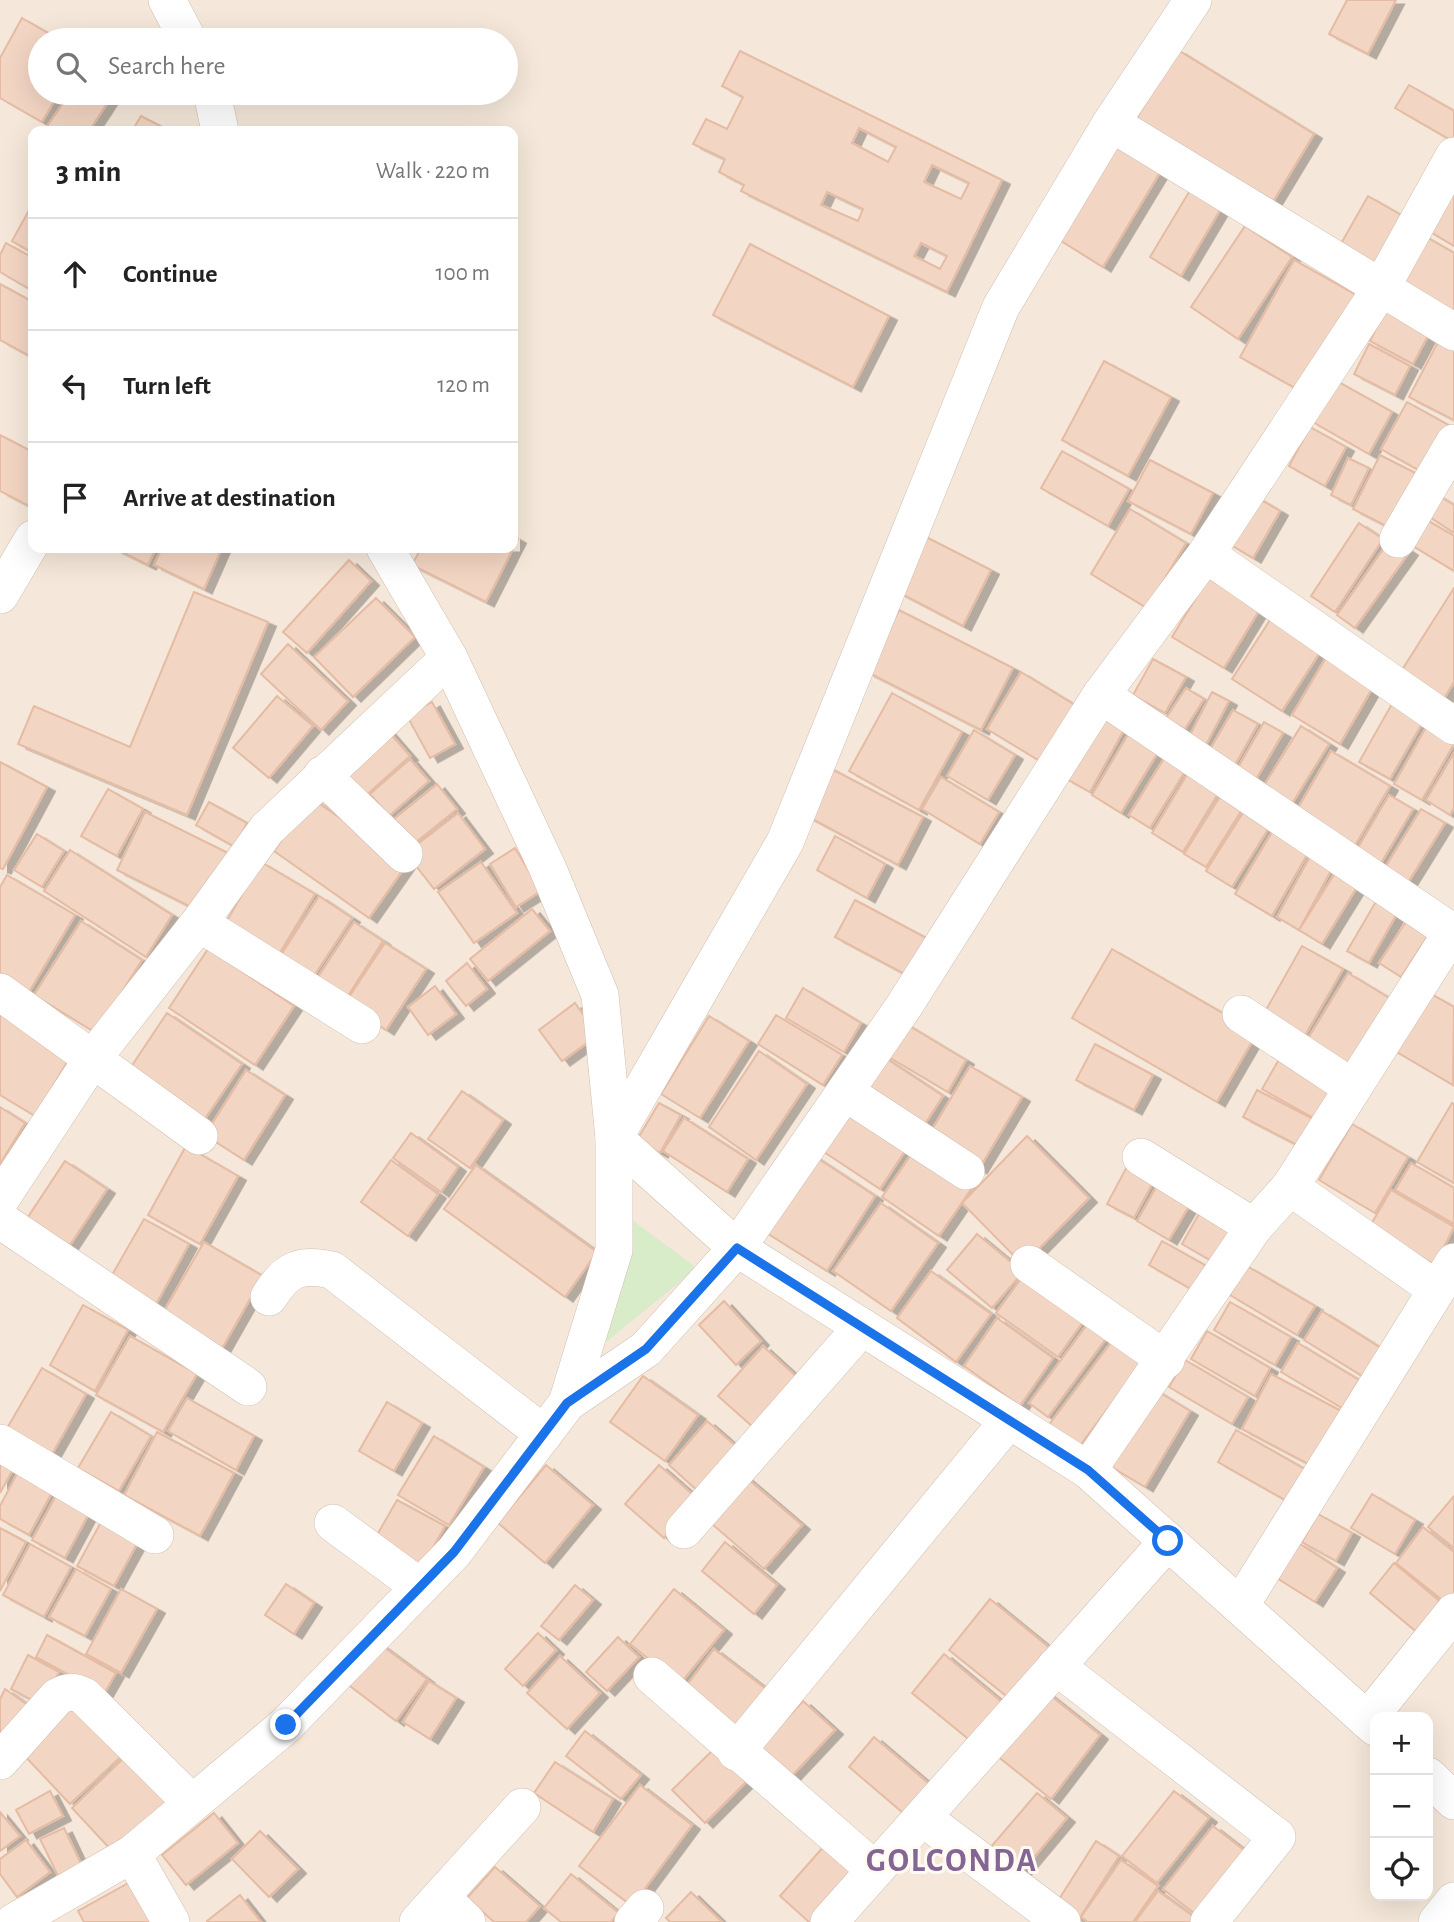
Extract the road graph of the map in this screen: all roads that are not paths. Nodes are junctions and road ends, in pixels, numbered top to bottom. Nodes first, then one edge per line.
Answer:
1 (167, 0) edge
2 (1193, 0) edge
3 (182, 28) edge
4 (215, 105) edge
5 (1111, 123) junction
6 (219, 126) edge
7 (1454, 156) edge
8 (1381, 288) junction
9 (1454, 332) edge
10 (1454, 443) edge
11 (1398, 539) dead end
12 (28, 547) edge
13 (388, 553) edge
14 (1206, 554) junction
15 (0, 594) edge
16 (449, 658) junction
17 (1101, 695) junction
18 (1454, 726) edge
19 (322, 775) junction
20 (404, 854) dead end
21 (199, 923) junction
22 (1453, 930) edge
23 (0, 992) edge
24 (1241, 1014) dead end
25 (362, 1025) dead end
26 (93, 1058) junction
27 (1353, 1088) junction
28 (845, 1091) junction
29 (199, 1136) dead end
30 (614, 1139) junction
31 (1141, 1157) dead end
32 (966, 1171) dead end
33 (1290, 1187) junction
34 (0, 1200) edge
35 (0, 1220) edge
36 (1254, 1227) junction
37 (737, 1248) junction
38 (1029, 1264) dead end
39 (1445, 1275) edge
40 (269, 1297) dead end
41 (862, 1327) junction
42 (1166, 1360) junction
43 (248, 1387) dead end
44 (567, 1403) junction
45 (1009, 1420) junction
46 (544, 1434) junction
47 (0, 1443) edge
48 (1088, 1470) junction
49 (333, 1523) dead end
50 (684, 1531) dead end
51 (155, 1535) dead end
52 (1168, 1541) junction
53 (420, 1587) junction
54 (1240, 1606) junction
55 (1454, 1612) edge
56 (1056, 1666) junction
57 (652, 1676) dead end
58 (1379, 1712) edge
59 (1370, 1722) edge
60 (736, 1752) junction
61 (0, 1761) edge
62 (1433, 1781) edge
63 (1454, 1801) edge
64 (192, 1803) junction
65 (522, 1807) dead end
66 (923, 1818) junction
67 (132, 1854) junction
68 (875, 1870) junction
69 (1454, 1901) edge
70 (429, 1909) edge
71 (14, 1922) edge
72 (171, 1922) edge
73 (467, 1922) edge
74 (829, 1922) edge
75 (1062, 1922) edge
76 (1209, 1922) edge
77 (1437, 1922) edge

1 - 3 street
2 - 5 street
4 - 6 street
5 - 8 street
5 - 30 street
7 - 8 street
8 - 9 street
8 - 14 street
10 - 11 street
12 - 15 street
13 - 16 street
14 - 17 street
14 - 18 street
16 - 19 street
16 - 30 street
17 - 22 street
17 - 28 street
19 - 20 street
19 - 21 street
21 - 25 street
21 - 26 street
22 - 27 street
23 - 26 street
24 - 27 street
26 - 29 street
26 - 34 street
27 - 33 street
28 - 32 street
28 - 37 street
30 - 37 street
30 - 44 street
31 - 36 street
33 - 36 street
33 - 39 street
35 - 43 street
36 - 42 street
37 - 41 street
37 - 44 street
38 - 42 street
39 - 54 street
40 - 46 street
41 - 45 street
41 - 50 street
42 - 48 street
44 - 46 street
45 - 48 street
45 - 60 street
46 - 53 street
47 - 51 street
48 - 52 street
49 - 53 street
52 - 54 street
52 - 56 street
53 - 64 street
54 - 59 street
55 - 58 street
56 - 66 street
56 - 76 street
57 - 60 street
60 - 68 street
61 - 64 street
62 - 63 street
64 - 67 street
65 - 70 street
66 - 68 street
66 - 75 street
67 - 71 street
67 - 72 street
68 - 74 street
69 - 77 street
70 - 73 street

